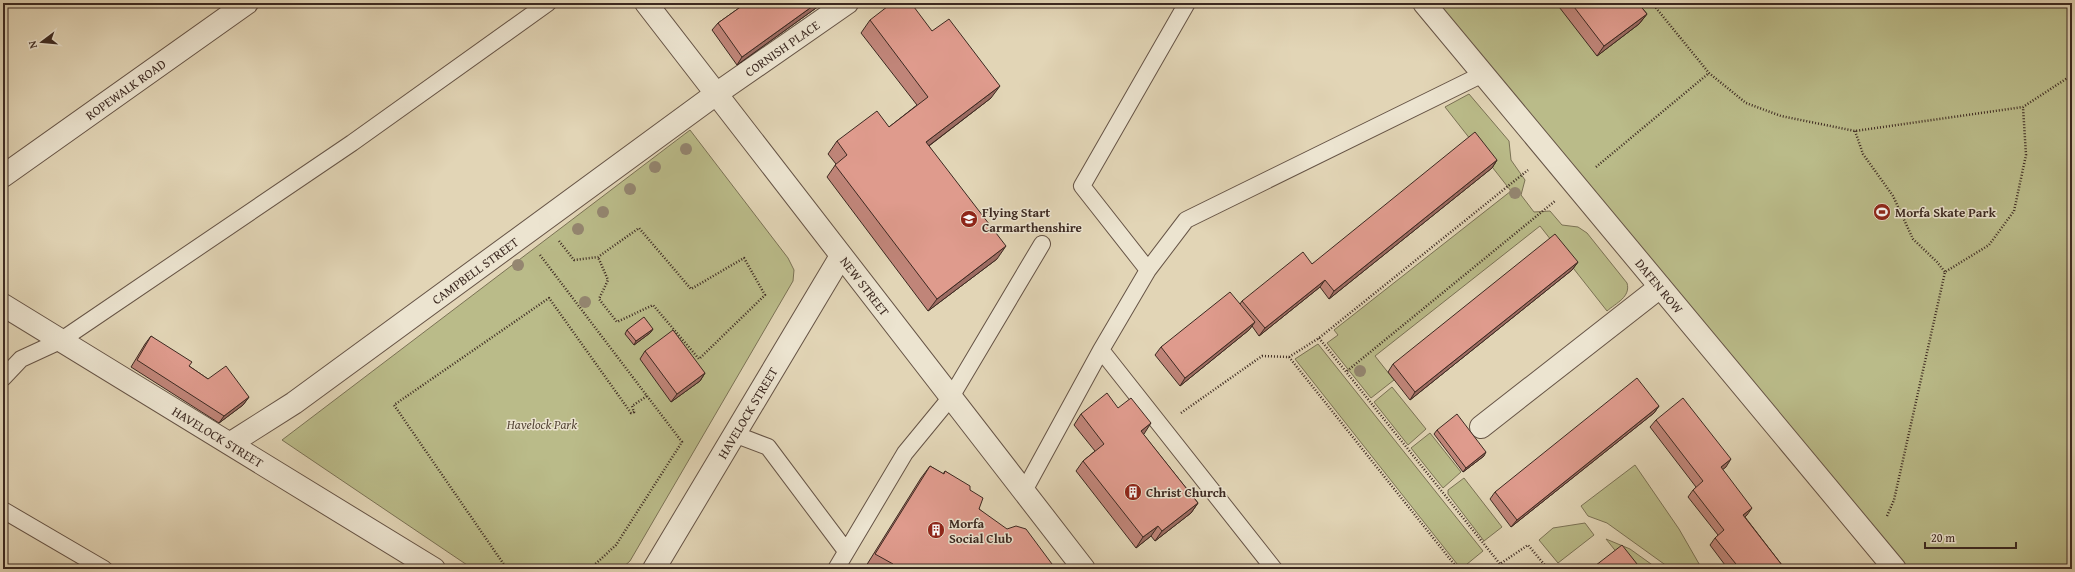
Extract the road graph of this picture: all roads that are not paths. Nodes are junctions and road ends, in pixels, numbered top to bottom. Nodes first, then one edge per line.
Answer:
1 (247, 3) edge
2 (548, 3) edge
3 (646, 3) edge
4 (847, 3) edge
5 (1187, 3) edge
6 (1424, 3) edge
7 (1483, 74) junction
8 (716, 94) junction
9 (3, 176) edge
10 (1042, 244) dead end
11 (841, 256) junction
12 (1148, 270) junction
13 (1660, 287) junction
14 (3, 305) edge
15 (60, 341) junction
16 (1101, 350) junction
17 (3, 378) edge
18 (951, 397) junction
19 (1481, 427) dead end
20 (734, 434) junction
21 (231, 443) junction
22 (1024, 491) junction
23 (3, 510) edge
24 (846, 551) junction
25 (104, 569) edge
26 (434, 569) edge
27 (654, 569) edge
28 (836, 569) edge
29 (1084, 569) edge
30 (1274, 569) edge
31 (1895, 569) edge

1 - 9 street, ROPEWALK ROAD
2 - 15 lane
3 - 8 street, NEW STREET
4 - 8 street, CORNISH PLACE
5 - 12 lane
6 - 7 street, DAFEN ROW
7 - 12 lane
7 - 13 street, DAFEN ROW
8 - 11 street, NEW STREET
8 - 21 street, CAMPBELL STREET
10 - 18 lane
11 - 18 street, NEW STREET
11 - 20 street, HAVELOCK STREET
12 - 16 lane
13 - 19 street
13 - 31 street, DAFEN ROW
14 - 15 street, HAVELOCK STREET
15 - 17 lane
15 - 21 street, HAVELOCK STREET
16 - 22 lane
16 - 30 lane
18 - 22 street, NEW STREET
18 - 24 lane
20 - 24 lane
20 - 27 street, HAVELOCK STREET
21 - 26 street, HAVELOCK STREET
22 - 29 street, NEW STREET
23 - 25 lane
24 - 28 lane

